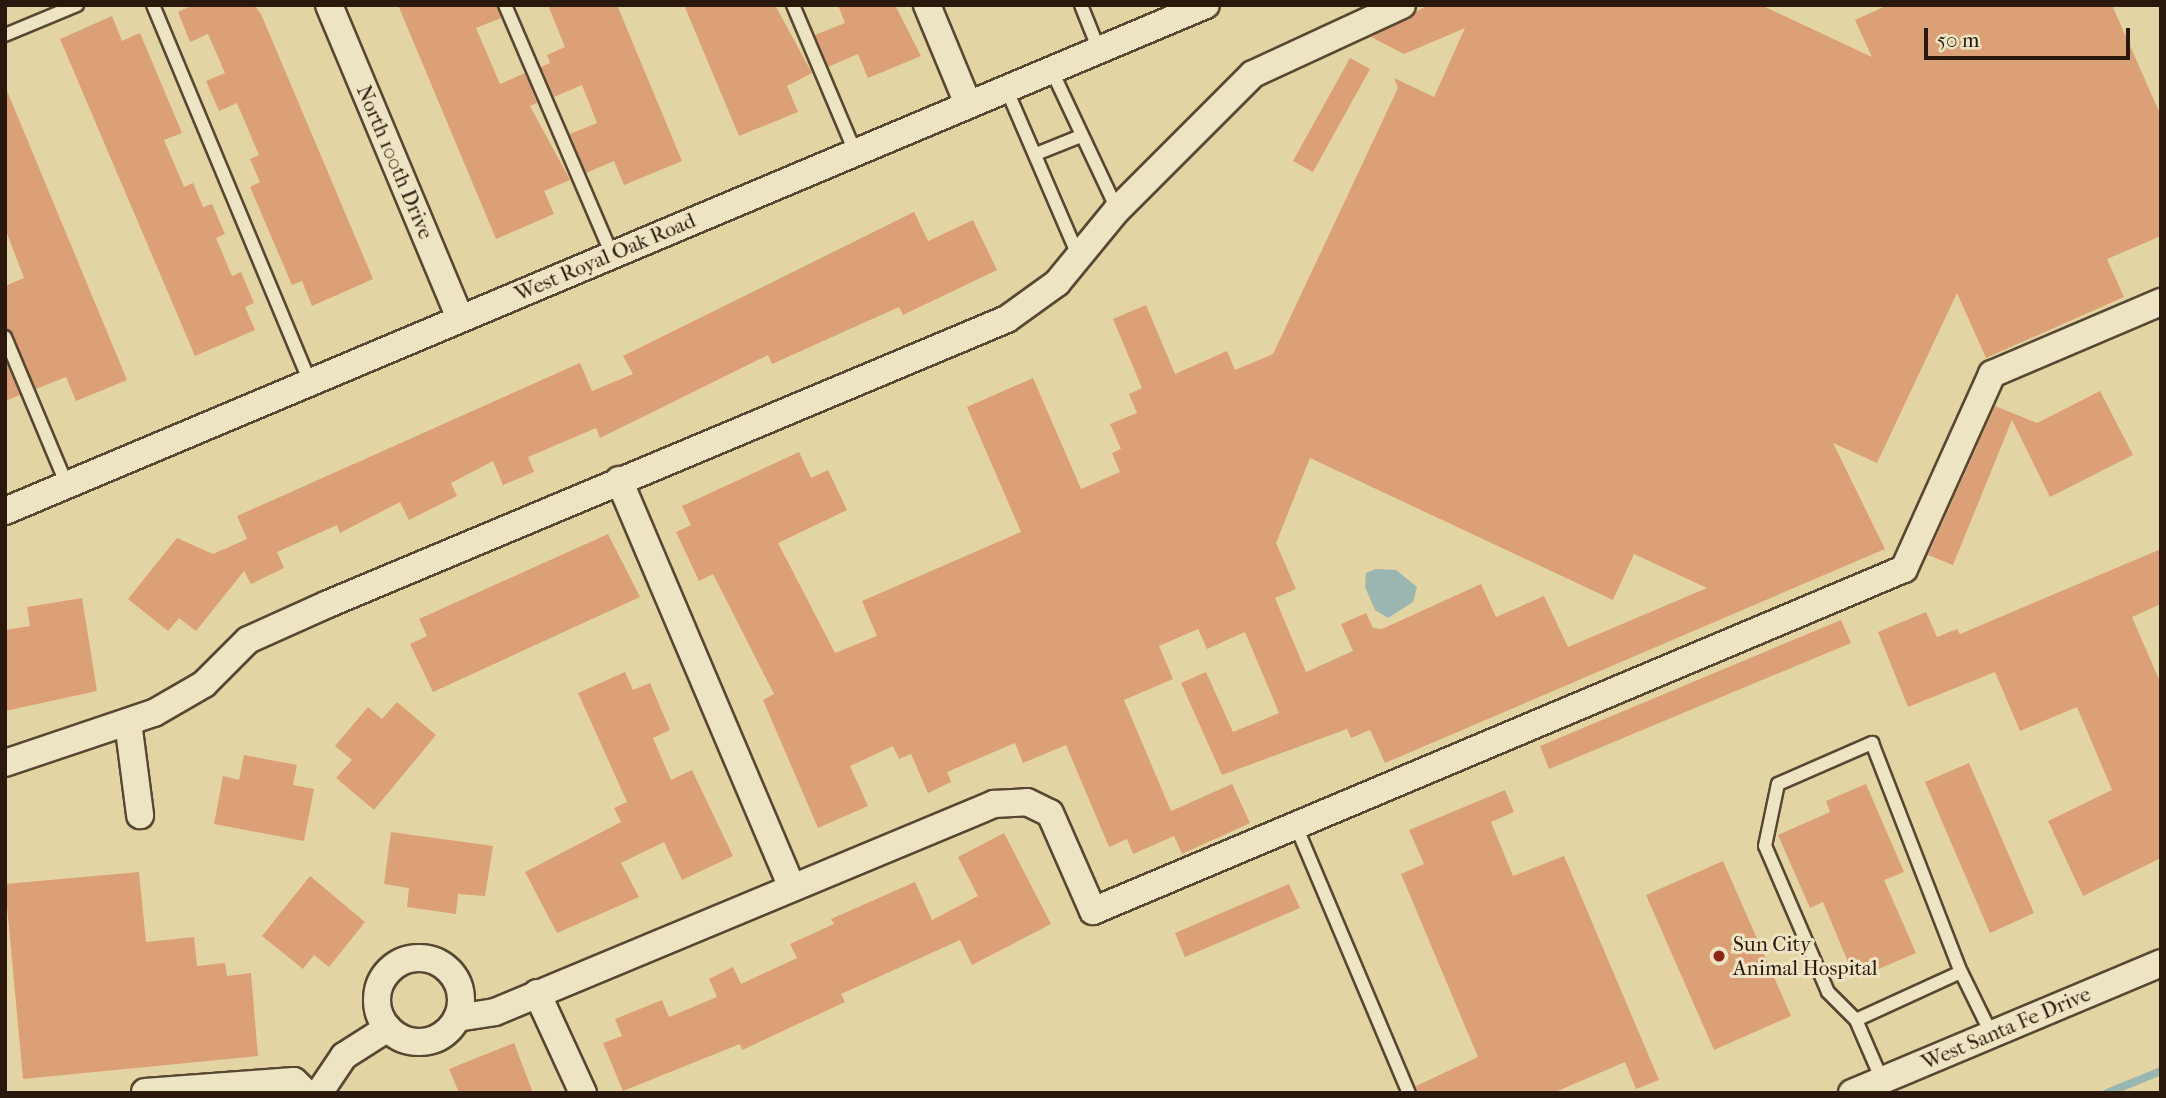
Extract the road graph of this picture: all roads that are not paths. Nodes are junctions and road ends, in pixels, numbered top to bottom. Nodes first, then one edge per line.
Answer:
1 (77, 5) edge
2 (153, 5) edge
3 (329, 5) edge
4 (505, 5) edge
5 (793, 5) edge
6 (927, 5) edge
7 (1081, 5) edge
8 (1206, 5) edge
9 (1402, 5) edge
10 (5, 35) edge
11 (1099, 50) junction
12 (1051, 69) junction
13 (1006, 88) junction
14 (968, 104) junction
15 (1081, 136) junction
16 (855, 152) junction
17 (1036, 154) junction
18 (1117, 210) junction
19 (612, 255) junction
20 (1078, 255) junction
21 (2161, 302) edge
22 (460, 318) junction
23 (5, 337) edge
24 (310, 382) junction
25 (619, 480) junction
26 (67, 485) junction
27 (5, 511) edge
28 (128, 722) junction
29 (5, 763) edge
30 (140, 815) dead end
31 (1296, 826) junction
32 (791, 886) junction
33 (2161, 963) edge
34 (1961, 972) junction
35 (537, 993) junction
36 (457, 1018) junction
37 (1856, 1020) junction
38 (388, 1028) junction
39 (1992, 1035) junction
40 (1882, 1080) junction
41 (145, 1092) edge
42 (306, 1093) edge
43 (319, 1093) edge
44 (583, 1093) edge
45 (1409, 1093) edge
46 (1852, 1093) edge

1 - 10 lane
2 - 24 lane
3 - 22 street, North 100th Drive
4 - 19 lane
5 - 16 lane
6 - 14 street
7 - 11 lane
8 - 11 street, West Royal Oak Road
9 - 18 street
11 - 12 street, West Royal Oak Road
12 - 13 street, West Royal Oak Road
12 - 15 lane
13 - 14 street, West Royal Oak Road
13 - 17 lane
14 - 16 street, West Royal Oak Road
15 - 17 lane
15 - 18 lane
16 - 19 street, West Royal Oak Road
17 - 20 lane
18 - 20 street
19 - 22 street, West Royal Oak Road
20 - 25 street
21 - 31 street
22 - 24 street, West Royal Oak Road
23 - 26 lane
24 - 26 street, West Royal Oak Road
25 - 28 street
25 - 32 street
26 - 27 street, West Royal Oak Road
28 - 29 street
28 - 30 street
31 - 32 street
31 - 45 lane
32 - 35 street
33 - 39 street, West Santa Fe Drive
34 - 37 lane
34 - 37 lane
34 - 39 lane
35 - 36 street
35 - 44 street
36 - 38 street
36 - 38 street
37 - 40 lane
38 - 43 street
39 - 40 street, West Santa Fe Drive
40 - 46 street, West Santa Fe Drive
41 - 42 street

